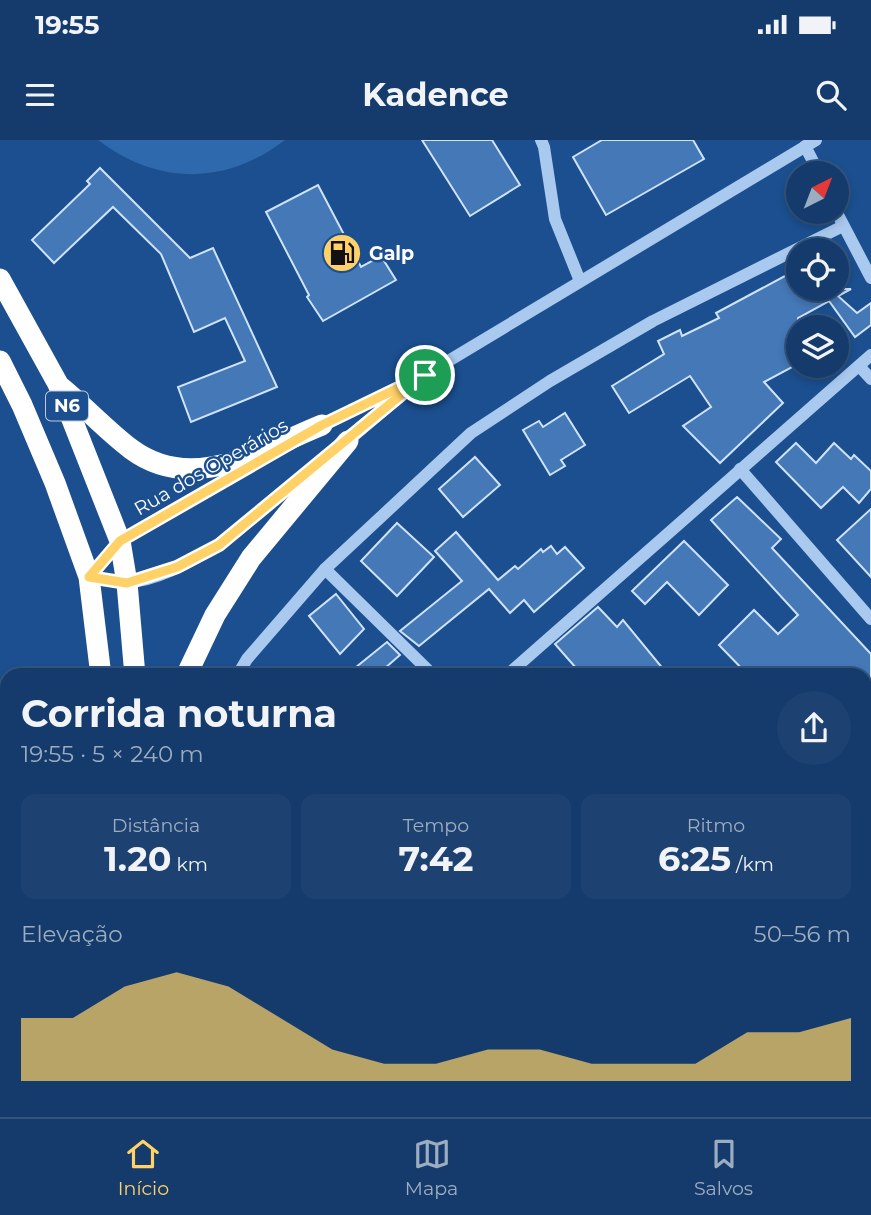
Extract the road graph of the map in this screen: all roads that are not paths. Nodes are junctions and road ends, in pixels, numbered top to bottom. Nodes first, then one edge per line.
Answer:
1 (556, 140) edge
2 (810, 143) edge
3 (542, 144) edge
4 (815, 161) edge
5 (843, 226) joint
6 (871, 278) edge
7 (0, 279) edge
8 (580, 281) junction
9 (871, 355) edge
10 (0, 361) edge
11 (859, 366) junction
12 (425, 375) junction
13 (871, 379) edge
14 (58, 384) junction
15 (322, 425) junction
16 (348, 440) junction
17 (740, 470) junction
18 (120, 541) junction
19 (325, 569) junction
20 (89, 577) junction
21 (127, 583) junction
22 (871, 619) edge
23 (100, 668) edge
24 (134, 668) edge
25 (190, 668) edge
26 (242, 668) edge
27 (426, 668) edge
28 (515, 668) edge

1 - 3 street
2 - 4 street
2 - 8 street, Rua dos Operários
3 - 8 street
5 - 6 street
5 - 19 street
7 - 14 highway, N6
8 - 12 street, Rua dos Operários
9 - 11 street
10 - 20 highway, N6
11 - 13 street
11 - 17 street
12 - 15 street, Rua dos Operários
12 - 16 street, Rua dos Operários
14 - 15 highway
14 - 18 highway, N6
15 - 18 street, Rua dos Operários
16 - 21 street, Rua dos Operários
16 - 25 highway
17 - 22 street
17 - 28 street
18 - 20 street, Rua dos Operários
18 - 21 highway, N6
19 - 26 street
19 - 27 street
20 - 21 street, Rua dos Operários
20 - 23 highway, N6
21 - 24 highway, N6

